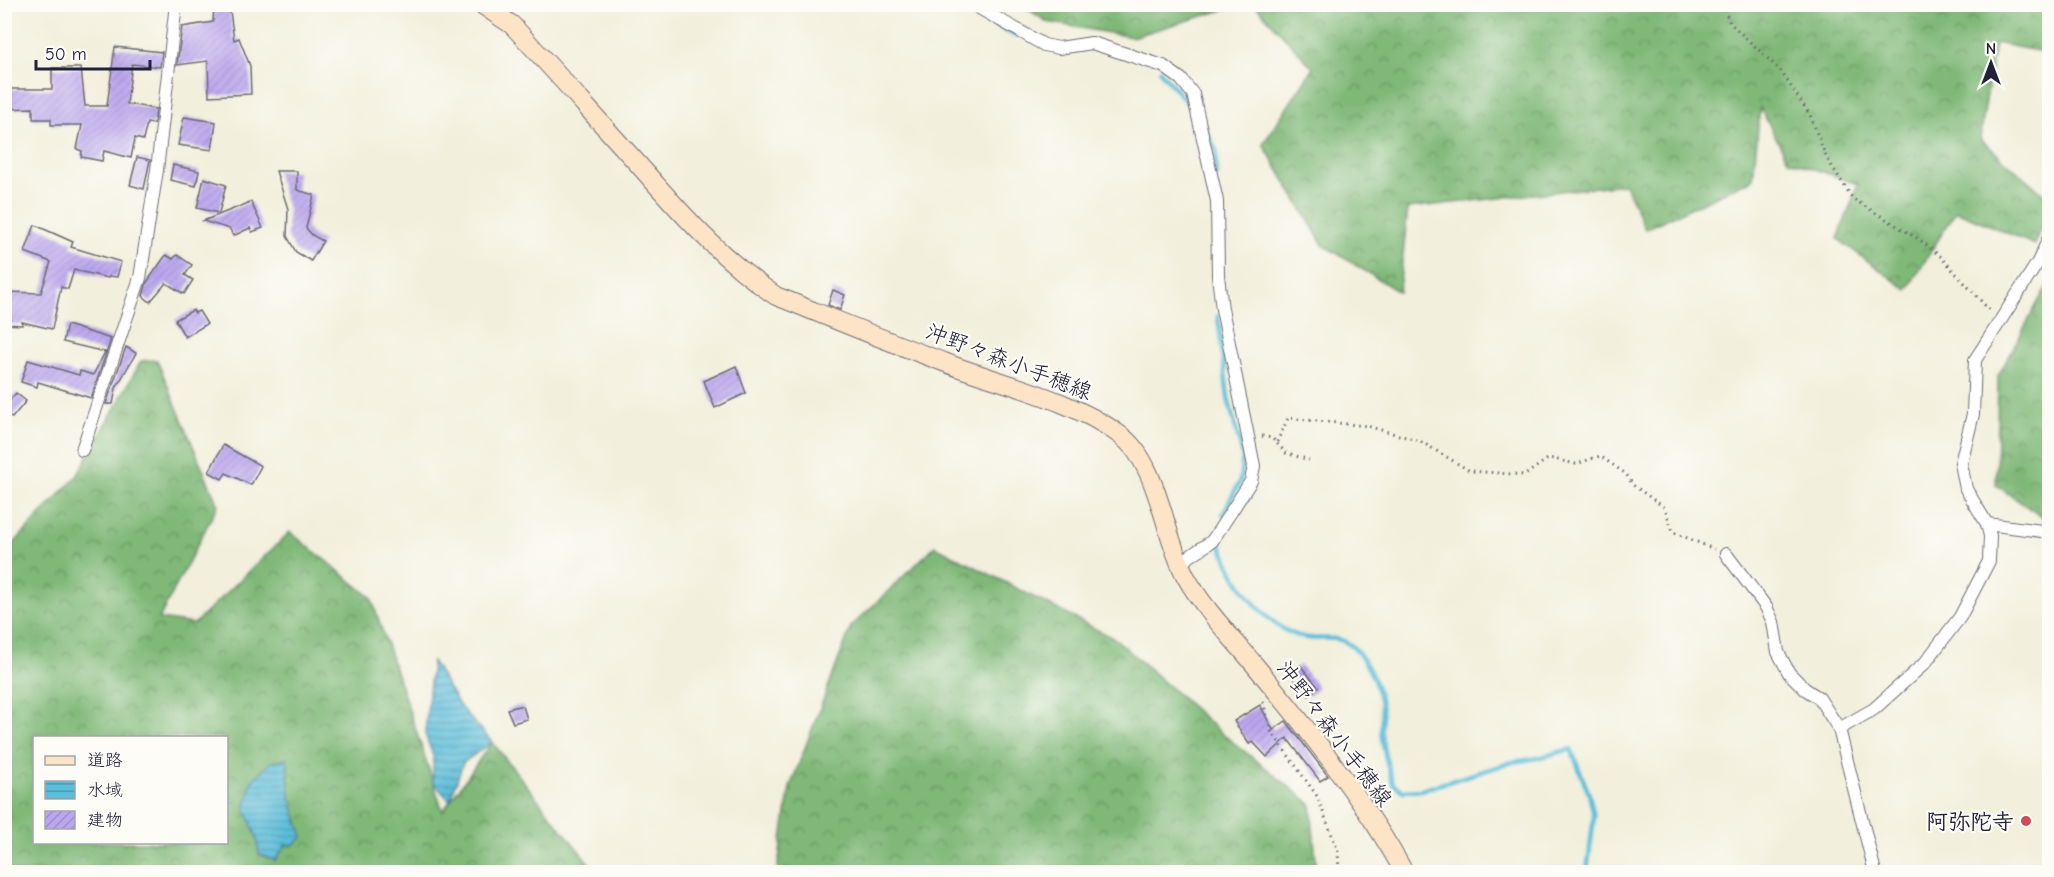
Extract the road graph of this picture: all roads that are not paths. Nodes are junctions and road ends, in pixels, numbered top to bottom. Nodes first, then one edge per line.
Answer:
1 (176, 4) edge
2 (481, 4) edge
3 (972, 4) edge
4 (2049, 236) edge
5 (81, 450) dead end
6 (1987, 524) junction
7 (2049, 532) edge
8 (1726, 554) road end
9 (1180, 563) junction
10 (1839, 729) junction
11 (1404, 872) edge
12 (1875, 873) edge

1 - 5 street
2 - 9 main road, 沖野々森小手穂線
3 - 9 street
4 - 6 street
6 - 7 street
6 - 10 street
8 - 10 street
9 - 11 main road, 沖野々森小手穂線
10 - 12 street

